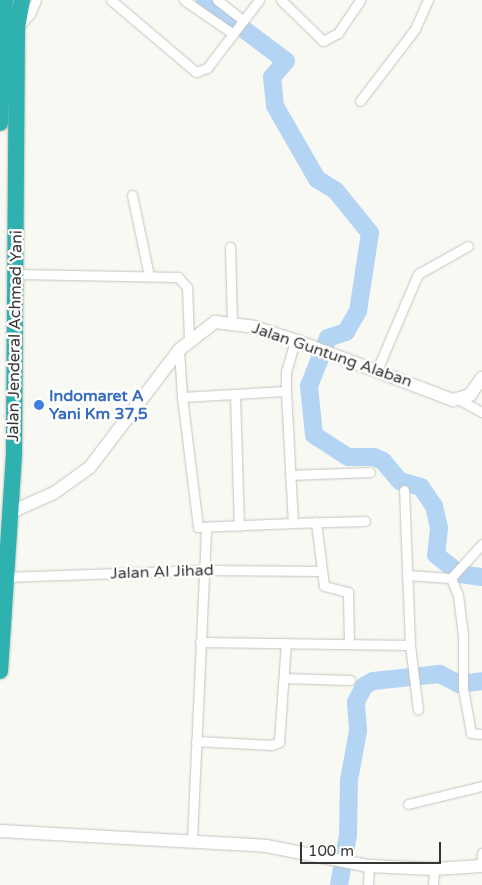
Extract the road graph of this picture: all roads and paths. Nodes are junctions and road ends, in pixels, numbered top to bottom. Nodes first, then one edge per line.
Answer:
1 (5, 0) edge
2 (22, 0) edge
3 (36, 0) edge
4 (111, 0) edge
5 (184, 0) edge
6 (217, 0) edge
7 (260, 0) edge
8 (281, 0) edge
9 (428, 0) edge
10 (360, 1) edge
11 (239, 26) junction
12 (17, 28) junction
13 (360, 101) dead end
14 (0, 123) edge
15 (132, 196) dead end
16 (468, 246) dead end
17 (230, 247) dead end
18 (17, 274) junction
19 (149, 276) junction
20 (232, 323) junction
21 (189, 340) junction
22 (295, 341) junction
23 (179, 350) junction
24 (378, 370) junction
25 (482, 378) edge
26 (8, 384) edge
27 (286, 391) junction
28 (235, 394) junction
29 (182, 397) junction
30 (460, 400) junction
31 (482, 412) edge
32 (7, 419) edge
33 (370, 472) dead end
34 (290, 475) junction
35 (404, 490) dead end
36 (9, 513) junction
37 (365, 521) dead end
38 (316, 522) junction
39 (293, 523) junction
40 (239, 526) junction
41 (206, 527) junction
42 (482, 544) edge
43 (205, 570) junction
44 (321, 571) junction
45 (407, 575) junction
46 (4, 577) junction
47 (451, 578) junction
48 (200, 642) junction
49 (286, 643) junction
50 (349, 644) junction
51 (410, 645) junction
52 (0, 671) edge
53 (284, 678) junction
54 (350, 680) dead end
55 (418, 710) dead end
56 (480, 734) dead end
57 (196, 741) junction
58 (482, 786) edge
59 (408, 804) dead end
60 (0, 831) edge
61 (192, 840) junction
62 (482, 853) edge
63 (369, 866) junction
64 (482, 866) edge
65 (434, 869) junction
66 (368, 885) edge
67 (433, 885) edge

1 - 14 highway
2 - 12 highway, Jalan Jenderal Achmad Yani
3 - 12 street
4 - 11 street
5 - 11 street
6 - 11 street
7 - 11 street
8 - 10 street
9 - 13 street
12 - 18 highway, Jalan Jenderal Achmad Yani
15 - 19 street
16 - 24 street
17 - 20 street
18 - 19 street
18 - 26 highway, Jalan Jenderal Achmad Yani
19 - 21 street
20 - 21 street, Jalan Guntung Alaban
20 - 22 street, Jalan Guntung Alaban
21 - 23 street, Jalan Guntung Alaban
22 - 24 street, Jalan Guntung Alaban
22 - 27 street
23 - 29 street
23 - 36 street, Jalan Guntung Alaban
24 - 30 street, Jalan Guntung Alaban
25 - 30 street
26 - 32 highway, Jalan Jenderal Achmad Yani
27 - 28 street
27 - 34 street
28 - 29 street
28 - 40 street
29 - 41 street
30 - 31 street
32 - 36 highway, Jalan Jenderal Achmad Yani
33 - 34 street
34 - 39 street
35 - 45 street
36 - 46 highway, Jalan Jenderal Achmad Yani
37 - 38 street
38 - 39 street
38 - 44 street
39 - 40 street
40 - 41 street
41 - 43 street
42 - 47 street
43 - 44 street, Jalan Al Jihad
43 - 46 street, Jalan Al Jihad
43 - 48 street
44 - 50 street
45 - 47 street
45 - 51 street
46 - 52 highway, Jalan Jenderal Achmad Yani
47 - 56 street
48 - 49 street
48 - 57 street
49 - 50 street
49 - 53 street
50 - 51 street
51 - 55 street
53 - 54 street
53 - 57 street
57 - 61 street
58 - 59 street
60 - 61 street
61 - 63 street
62 - 64 street
63 - 65 street
63 - 66 street
64 - 65 street
65 - 67 street

